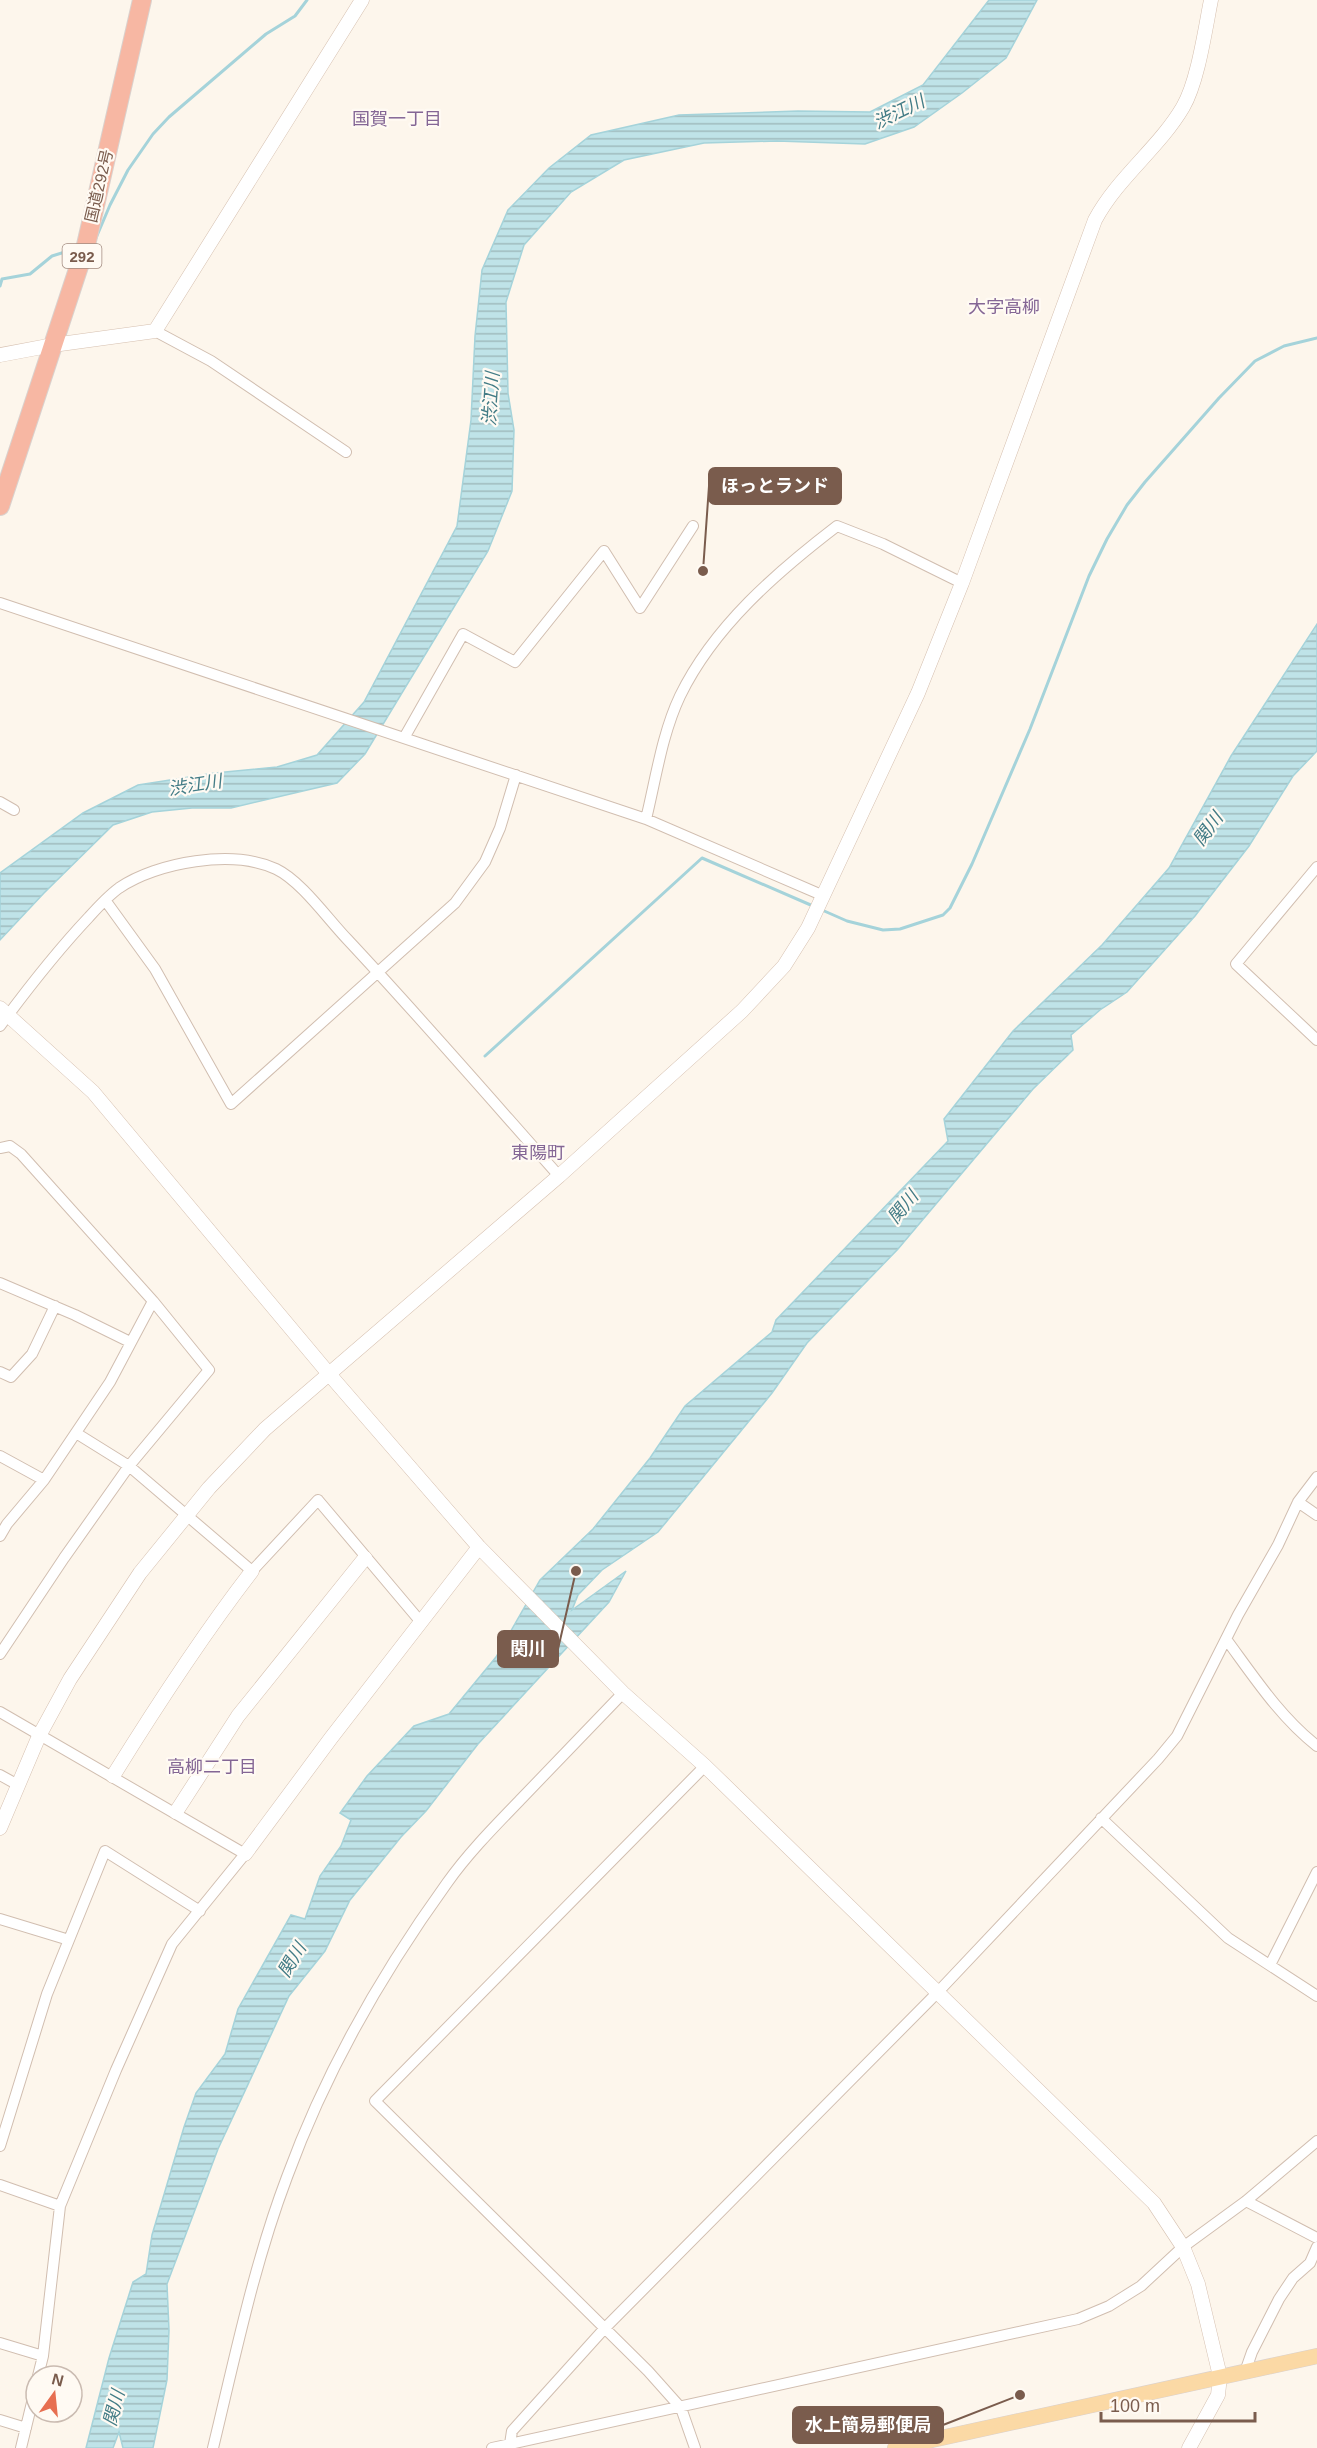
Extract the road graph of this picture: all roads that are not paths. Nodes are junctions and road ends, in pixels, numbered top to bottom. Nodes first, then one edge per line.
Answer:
1 (142, 0) edge
2 (362, 0) edge
3 (1211, 0) edge
4 (155, 332) junction
5 (53, 345) junction
6 (0, 356) edge
7 (345, 452) dead end
8 (0, 506) edge
9 (693, 526) dead end
10 (962, 583) junction
11 (0, 603) edge
12 (404, 738) junction
13 (516, 775) junction
14 (0, 802) edge
15 (14, 810) dead end
16 (646, 819) junction
17 (1317, 867) edge
18 (824, 896) junction
19 (105, 900) junction
20 (379, 973) junction
21 (4, 1011) edge
22 (0, 1026) edge
23 (1317, 1040) edge
24 (0, 1148) edge
25 (559, 1176) junction
26 (0, 1283) edge
27 (153, 1301) junction
28 (55, 1306) junction
29 (130, 1342) junction
30 (0, 1372) edge
31 (329, 1374) junction
32 (76, 1433) junction
33 (0, 1456) edge
34 (129, 1466) junction
35 (1317, 1477) edge
36 (44, 1480) junction
37 (1298, 1502) junction
38 (186, 1515) junction
39 (1317, 1515) edge
40 (0, 1536) edge
41 (482, 1551) junction
42 (365, 1558) junction
43 (252, 1570) junction
44 (420, 1621) junction
45 (0, 1629) edge
46 (11, 1636) junction
47 (1226, 1640) junction
48 (0, 1654) edge
49 (623, 1693) junction
50 (0, 1712) edge
51 (39, 1736) junction
52 (1317, 1746) edge
53 (705, 1766) junction
54 (0, 1774) edge
55 (113, 1776) junction
56 (18, 1785) junction
57 (176, 1812) junction
58 (1101, 1818) junction
59 (0, 1828) edge
60 (245, 1854) junction
61 (1317, 1872) edge
62 (200, 1911) junction
63 (0, 1919) edge
64 (69, 1940) junction
65 (1270, 1965) junction
66 (937, 1993) junction
67 (1317, 1996) edge
68 (1317, 2141) edge
69 (0, 2146) edge
70 (0, 2185) edge
71 (1246, 2201) junction
72 (60, 2206) junction
73 (1317, 2239) edge
74 (1183, 2247) junction
75 (604, 2329) junction
76 (0, 2343) edge
77 (43, 2356) junction
78 (1317, 2356) edge
79 (41, 2364) edge
80 (1245, 2372) junction
81 (1220, 2376) junction
82 (681, 2408) junction
83 (0, 2420) edge
84 (27, 2424) edge
85 (26, 2428) junction
86 (950, 2442) edge
87 (510, 2444) junction
88 (21, 2448) edge
89 (213, 2448) edge
90 (492, 2448) edge
91 (695, 2448) edge
92 (895, 2448) edge
93 (1189, 2448) edge

1 - 5 highway, 国道292号 / 292
2 - 4 street
3 - 10 street
4 - 5 street
4 - 7 street
5 - 6 street
5 - 8 highway, 国道292号 / 292
9 - 12 street
10 - 16 street
10 - 18 street
11 - 12 street
12 - 13 street
13 - 16 street
13 - 20 street
14 - 15 street
16 - 18 street
17 - 23 street
18 - 25 street
19 - 20 street
19 - 20 street
19 - 21 street
20 - 25 street
21 - 22 street
21 - 31 street
24 - 27 street
25 - 31 street
26 - 28 street
27 - 29 street
27 - 34 street
28 - 29 street
28 - 30 street
29 - 32 street
31 - 38 street
31 - 41 street
32 - 34 street
32 - 36 street
33 - 36 street
34 - 38 street
34 - 46 street
35 - 37 street
36 - 40 street
37 - 39 street
37 - 47 street
38 - 43 street
38 - 51 street
41 - 44 street
41 - 49 street
42 - 43 street
42 - 44 street
42 - 57 street
43 - 55 street
44 - 60 street
45 - 46 street
46 - 48 street
47 - 52 street
47 - 58 street
49 - 53 street
49 - 89 street
50 - 51 street
51 - 55 street
51 - 56 street
53 - 66 street
53 - 75 street
54 - 56 street
55 - 57 street
56 - 59 street
57 - 60 street
58 - 65 street
58 - 66 street
60 - 62 street
61 - 65 street
62 - 64 street
62 - 72 street
63 - 64 street
64 - 69 street
65 - 67 street
66 - 74 street
66 - 75 street
68 - 71 street
70 - 72 street
71 - 73 street
71 - 74 street
72 - 77 street
73 - 80 street
74 - 81 street
74 - 82 street
75 - 82 street
75 - 87 street
76 - 77 street
77 - 79 street
78 - 80 main road
80 - 81 main road
81 - 86 main road
81 - 93 street
82 - 87 street
82 - 91 street
83 - 85 street
84 - 85 street
85 - 88 street
86 - 92 main road
87 - 90 street

